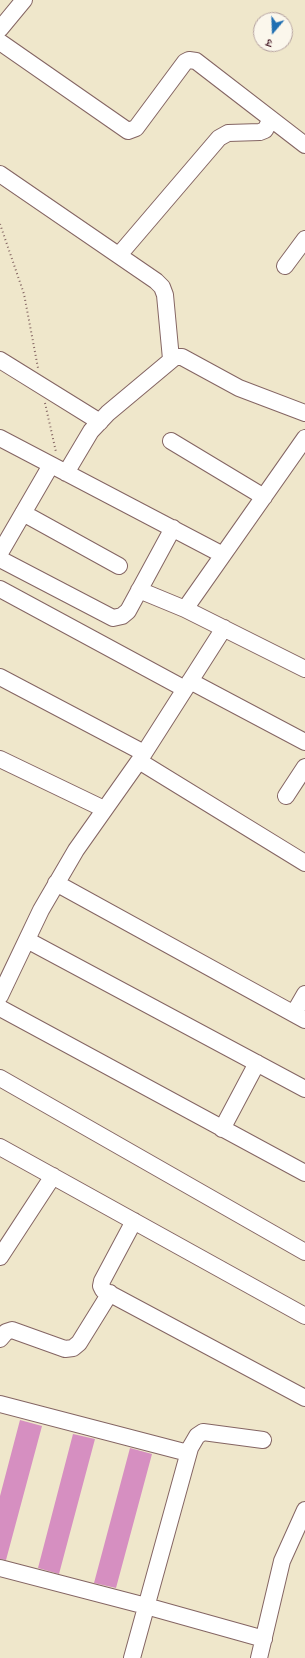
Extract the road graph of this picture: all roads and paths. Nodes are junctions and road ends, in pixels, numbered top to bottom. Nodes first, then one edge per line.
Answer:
1 (24, 0) edge
2 (0, 29) edge
3 (0, 42) edge
4 (271, 119) junction
5 (305, 144) edge
6 (0, 174) edge
7 (0, 224) edge
8 (305, 239) edge
9 (119, 255) junction
10 (295, 261) edge
11 (172, 359) junction
12 (0, 360) edge
13 (41, 386) junction
14 (305, 413) edge
15 (100, 422) junction
16 (0, 438) edge
17 (305, 438) edge
18 (172, 441) dead end
19 (51, 465) junction
20 (66, 473) junction
21 (264, 496) junction
22 (23, 513) junction
23 (173, 528) junction
24 (0, 553) edge
25 (223, 555) junction
26 (0, 559) edge
27 (119, 566) dead end
28 (0, 590) edge
29 (139, 590) junction
30 (185, 609) junction
31 (224, 628) junction
32 (305, 669) edge
33 (0, 677) edge
34 (188, 685) junction
35 (305, 742) edge
36 (141, 757) junction
37 (0, 759) edge
38 (305, 767) edge
39 (286, 796) dead end
40 (104, 809) junction
41 (305, 863) edge
42 (56, 883) junction
43 (27, 940) junction
44 (6, 967) edge
45 (305, 994) edge
46 (0, 996) edge
47 (0, 1008) edge
48 (299, 1016) edge
49 (257, 1063) junction
50 (0, 1078) edge
51 (305, 1089) edge
52 (222, 1129) junction
53 (0, 1147) edge
54 (305, 1173) edge
55 (53, 1176) junction
56 (134, 1221) junction
57 (305, 1252) edge
58 (0, 1257) edge
59 (110, 1293) junction
60 (305, 1316) edge
61 (0, 1339) edge
62 (305, 1398) edge
63 (0, 1404) edge
64 (263, 1440) dead end
65 (188, 1453) junction
66 (305, 1510) edge
67 (0, 1568) edge
68 (146, 1606) junction
69 (264, 1639) junction
70 (132, 1658) edge
71 (259, 1658) edge

1 - 2 street
3 - 4 street
4 - 5 street
4 - 9 street
6 - 9 street
7 - 13 path
8 - 10 street
9 - 11 street
11 - 14 street
11 - 15 street
12 - 13 street
13 - 15 street
13 - 19 path
15 - 20 street
16 - 19 street
17 - 21 street
18 - 21 street
19 - 20 street
19 - 22 street
20 - 23 street
21 - 25 street
22 - 24 street
22 - 27 street
23 - 25 street
23 - 29 street
25 - 30 street
26 - 29 street
28 - 34 street
29 - 30 street
30 - 31 street
31 - 32 street
31 - 34 street
33 - 36 street
34 - 35 street
34 - 36 street
36 - 40 street
36 - 41 street
37 - 40 street
38 - 39 street
40 - 42 street
42 - 43 street
42 - 48 street
43 - 44 street
43 - 49 street
44 - 46 street
45 - 48 street
47 - 52 street
49 - 51 street
49 - 52 street
50 - 57 street
52 - 54 street
53 - 55 street
55 - 56 street
55 - 58 street
56 - 59 street
56 - 60 street
59 - 61 street
59 - 62 street
63 - 65 street
64 - 65 street
65 - 68 street
66 - 69 street
67 - 68 street
68 - 69 street
68 - 70 street
69 - 71 street

